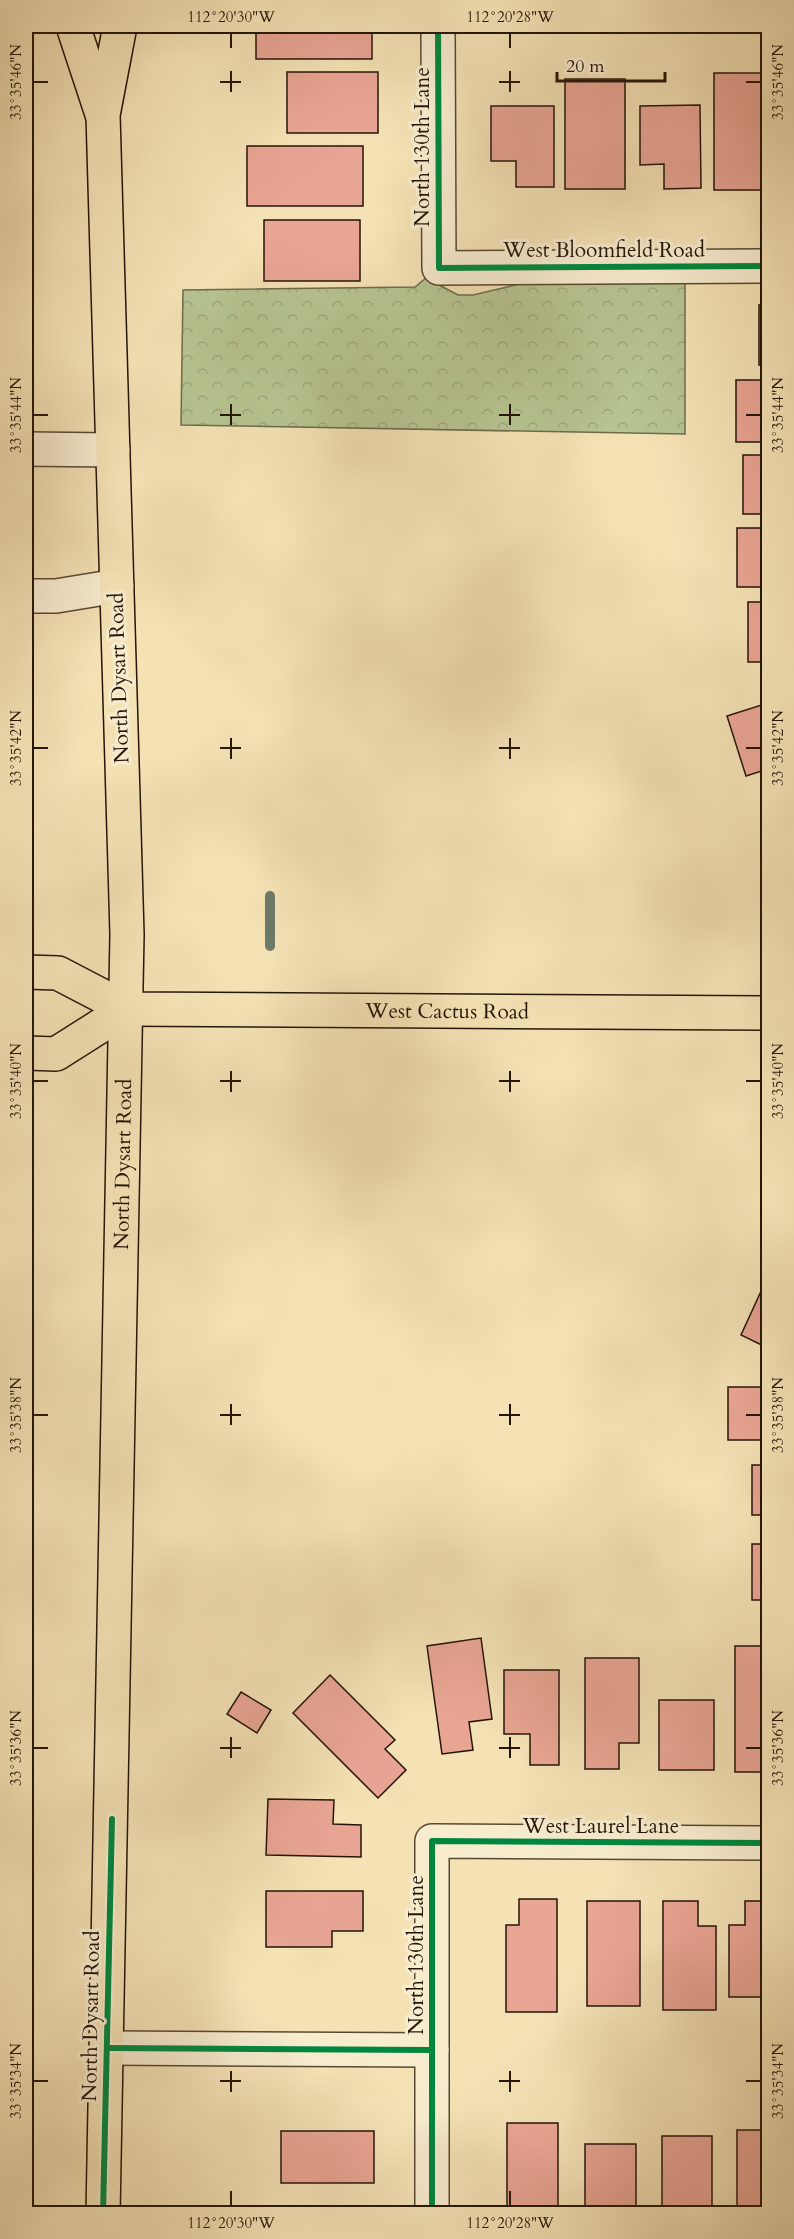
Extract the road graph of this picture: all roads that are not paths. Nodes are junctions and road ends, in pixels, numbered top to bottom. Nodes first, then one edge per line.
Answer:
1 (73, 26) edge
2 (120, 26) edge
3 (438, 26) edge
4 (103, 115) junction
5 (768, 266) edge
6 (439, 268) joint
7 (26, 449) edge
8 (113, 450) junction
9 (117, 586) junction
10 (26, 596) edge
11 (26, 972) edge
12 (127, 1008) junction
13 (768, 1013) edge
14 (26, 1053) edge
15 (432, 1841) joint
16 (768, 1843) edge
17 (107, 2048) junction
18 (432, 2050) junction
19 (103, 2214) edge
20 (432, 2214) edge

1 - 4 main road, North Dysart Road
2 - 4 main road, North Dysart Road
3 - 6 street, North 130th Lane
4 - 8 main road, North Dysart Road
5 - 6 street, West Bloomfield Road
7 - 8 street
8 - 9 main road, North Dysart Road
9 - 10 street
9 - 12 main road, North Dysart Road
11 - 12 main road, West Cactus Road
12 - 13 main road, West Cactus Road
12 - 14 main road
12 - 17 main road, North Dysart Road
15 - 16 street, West Laurel Lane
15 - 18 street, North 130th Lane
17 - 18 street
17 - 19 main road, North Dysart Road
18 - 20 street, North 130th Lane

